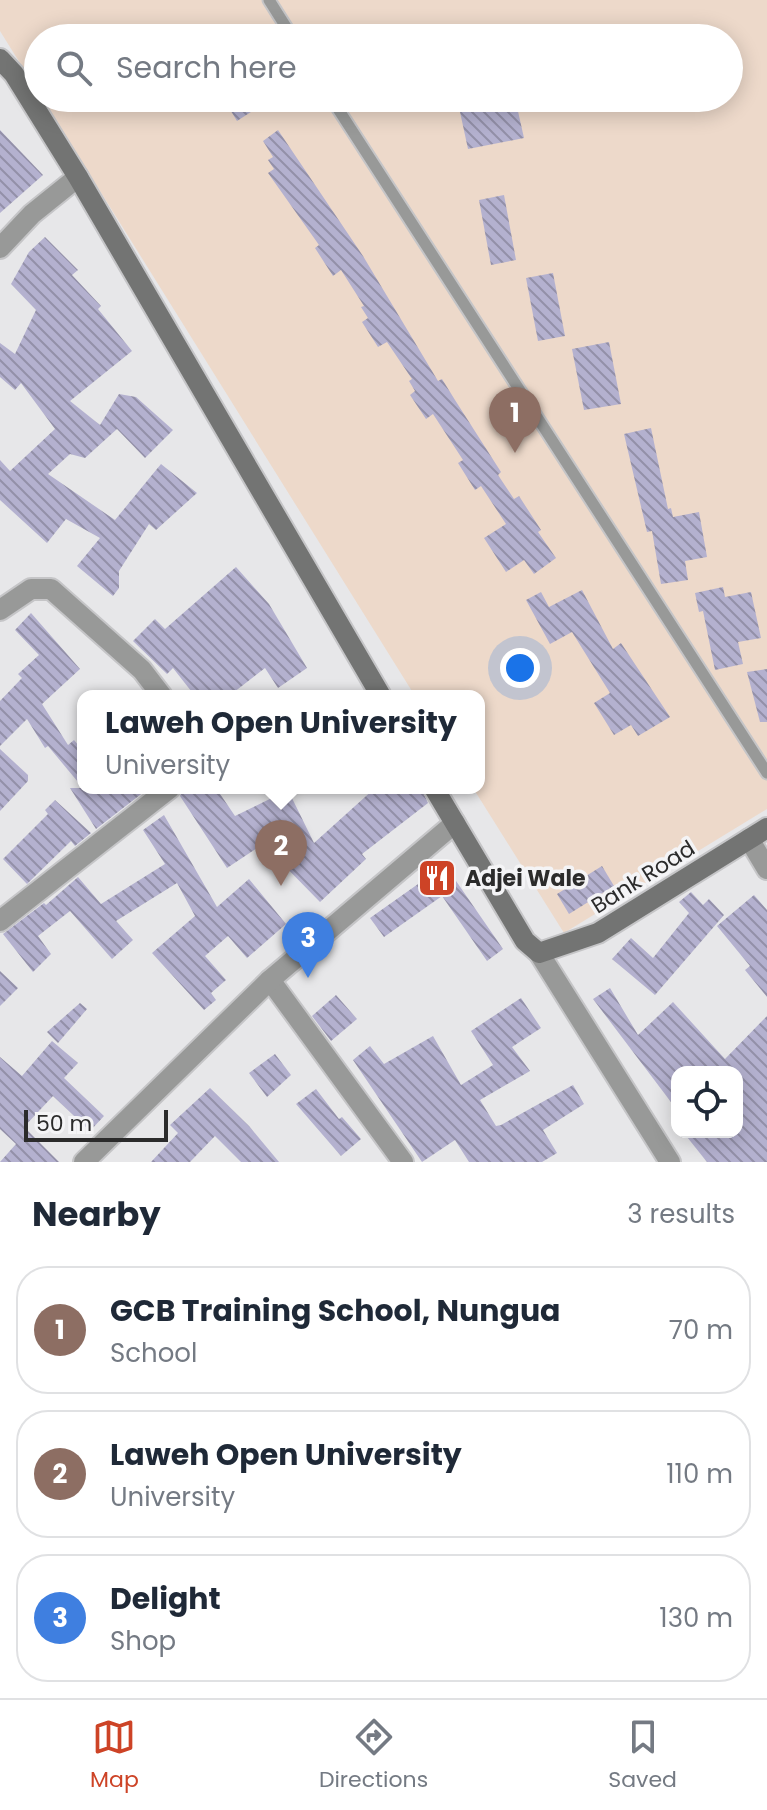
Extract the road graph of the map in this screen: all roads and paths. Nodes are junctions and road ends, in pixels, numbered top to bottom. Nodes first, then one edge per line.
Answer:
1 (269, 0) edge
2 (284, 24) edge
3 (0, 59) edge
4 (24, 90) edge
5 (38, 112) edge
6 (340, 112) edge
7 (78, 177) junction
8 (0, 248) edge
9 (0, 610) edge
10 (157, 690) edge
11 (377, 690) edge
12 (767, 773) edge
13 (162, 794) edge
14 (438, 794) edge
15 (455, 823) junction
16 (758, 834) edge
17 (767, 869) edge
18 (0, 921) edge
19 (539, 953) junction
20 (270, 980) junction
21 (95, 1158) edge
22 (403, 1162) edge
23 (670, 1162) edge

1 - 2 lane
3 - 4 street
5 - 7 street
6 - 12 lane
7 - 8 street
7 - 11 street
9 - 10 street
13 - 18 street
14 - 15 street
15 - 19 street
15 - 20 street
16 - 17 street
16 - 19 street, Bank Road
19 - 23 street
20 - 21 street
20 - 22 street

